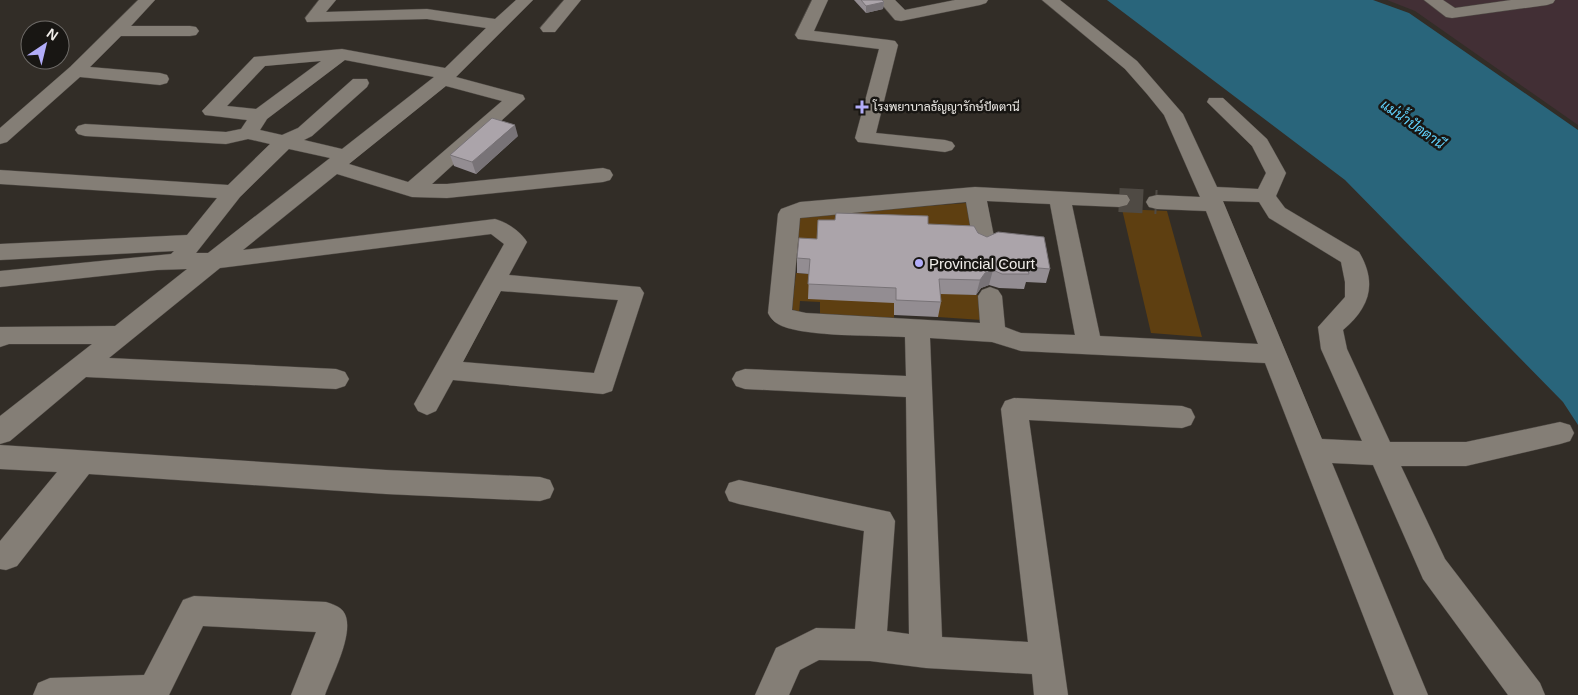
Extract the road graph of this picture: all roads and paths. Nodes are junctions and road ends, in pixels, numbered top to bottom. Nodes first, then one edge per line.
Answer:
1 (148, 0) edge
2 (328, 0) edge
3 (525, 0) edge
4 (573, 0) edge
5 (820, 0) edge
6 (886, 0) edge
7 (980, 0) edge
8 (1050, 0) edge
9 (1432, 0) edge
10 (1547, 0) edge
11 (947, 3) edge
12 (432, 7) edge
13 (499, 25) junction
14 (549, 28) dead end
15 (116, 31) junction
16 (190, 31) dead end
17 (342, 54) junction
18 (76, 71) junction
19 (446, 76) junction
20 (160, 79) dead end
21 (360, 83) dead end
22 (1216, 102) dead end
23 (260, 115) junction
24 (85, 130) dead end
25 (248, 132) junction
26 (0, 138) edge
27 (285, 141) junction
28 (945, 146) dead end
29 (340, 161) junction
30 (604, 175) dead end
31 (0, 177) edge
32 (412, 190) junction
33 (233, 192) junction
34 (975, 194) junction
35 (1266, 196) junction
36 (1060, 198) junction
37 (1212, 198) junction
38 (1119, 200) tunnel mouth
39 (1157, 202) tunnel mouth
40 (193, 242) junction
41 (984, 242) edge
42 (0, 252) edge
43 (216, 261) junction
44 (177, 262) junction
45 (0, 279) edge
46 (493, 282) junction
47 (990, 296) dead end
48 (917, 327) junction
49 (993, 333) junction
50 (120, 335) junction
51 (0, 338) edge
52 (1089, 345) junction
53 (1274, 354) junction
54 (81, 367) junction
55 (446, 370) junction
56 (744, 378) dead end
57 (336, 379) dead end
58 (919, 386) junction
59 (428, 404) dead end
60 (1182, 417) dead end
61 (0, 433) edge
62 (1560, 433) dead end
63 (1313, 450) junction
64 (1382, 454) junction
65 (0, 457) edge
66 (83, 462) junction
67 (540, 489) dead end
68 (739, 492) dead end
69 (0, 555) edge
70 (870, 645) junction
71 (926, 652) junction
72 (1045, 659) junction
73 (152, 693) edge
74 (69, 695) edge
75 (308, 695) edge
76 (772, 695) edge
77 (1051, 695) edge
78 (1411, 695) edge
79 (1528, 695) edge

1 - 15 street
2 - 12 street
3 - 13 street
4 - 14 street
5 - 28 street
6 - 11 street
7 - 11 street
8 - 37 street
9 - 10 street
12 - 13 street
13 - 19 street
15 - 16 street
15 - 18 street
17 - 19 street
17 - 23 street
17 - 23 street
18 - 20 street
18 - 26 street
19 - 29 street
19 - 32 street
21 - 27 street
22 - 35 street
23 - 25 street
24 - 25 street
25 - 27 street
27 - 29 street
27 - 33 street
29 - 32 street
29 - 43 street
30 - 32 street
31 - 33 street
33 - 40 street
34 - 36 street
34 - 41 street
34 - 48 street
35 - 37 street
35 - 64 street
36 - 38 street
36 - 52 street
37 - 39 street
37 - 53 street
40 - 42 street
40 - 44 street
43 - 44 street
43 - 46 street
43 - 50 street
44 - 45 street
46 - 55 street
46 - 55 street
47 - 49 street
48 - 49 street
48 - 58 street
49 - 52 street
50 - 51 street
50 - 54 street
52 - 53 street
53 - 63 street
54 - 57 street
54 - 61 street
55 - 59 street
56 - 58 street
58 - 71 street
60 - 72 street
62 - 64 street
63 - 64 street
63 - 78 street
64 - 79 street
65 - 66 street
66 - 67 street
66 - 69 street
68 - 70 street
70 - 71 street
70 - 76 street
71 - 72 street
72 - 77 street
73 - 74 street
73 - 75 street

